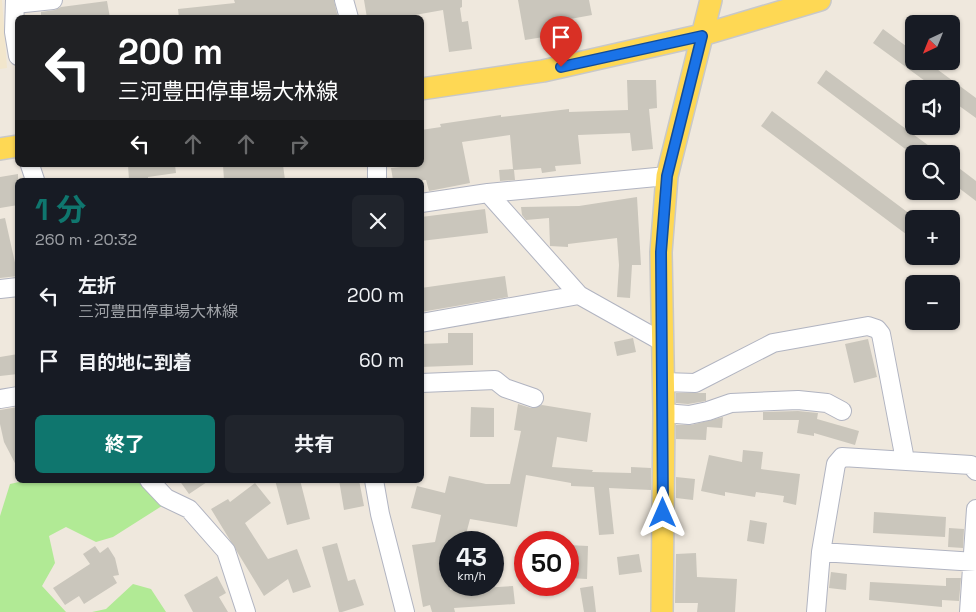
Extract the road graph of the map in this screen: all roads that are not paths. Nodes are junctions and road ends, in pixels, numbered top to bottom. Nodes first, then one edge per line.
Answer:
1 (53, 0) edge
2 (344, 0) edge
3 (711, 0) edge
4 (820, 0) edge
5 (15, 2) edge
6 (348, 15) edge
7 (702, 36) junction
8 (15, 38) edge
9 (424, 89) edge
10 (15, 146) edge
11 (0, 149) edge
12 (667, 176) junction
13 (488, 193) junction
14 (424, 203) edge
15 (15, 287) edge
16 (0, 289) edge
17 (580, 295) junction
18 (424, 322) edge
19 (661, 341) junction
20 (424, 383) edge
21 (663, 389) junction
22 (15, 396) edge
23 (534, 398) dead end
24 (0, 399) edge
25 (842, 411) dead end
26 (905, 460) junction
27 (976, 471) edge
28 (152, 483) edge
29 (375, 483) edge
30 (976, 509) edge
31 (822, 552) junction
32 (974, 562) edge
33 (246, 612) edge
34 (405, 612) edge
35 (662, 612) edge
36 (816, 612) edge
37 (968, 612) edge

1 - 5 street
2 - 6 street
3 - 7 main road
4 - 7 main road
5 - 8 street
7 - 9 main road
7 - 12 main road
10 - 11 main road
12 - 13 street
12 - 19 main road
13 - 14 street
13 - 17 street
15 - 16 street
17 - 18 street
17 - 19 street
19 - 21 main road
20 - 23 street
21 - 25 street
21 - 26 street
21 - 35 main road
22 - 24 street
26 - 27 street
26 - 31 street
28 - 33 street
29 - 34 street
30 - 32 street
31 - 32 street
31 - 36 street
32 - 37 street

